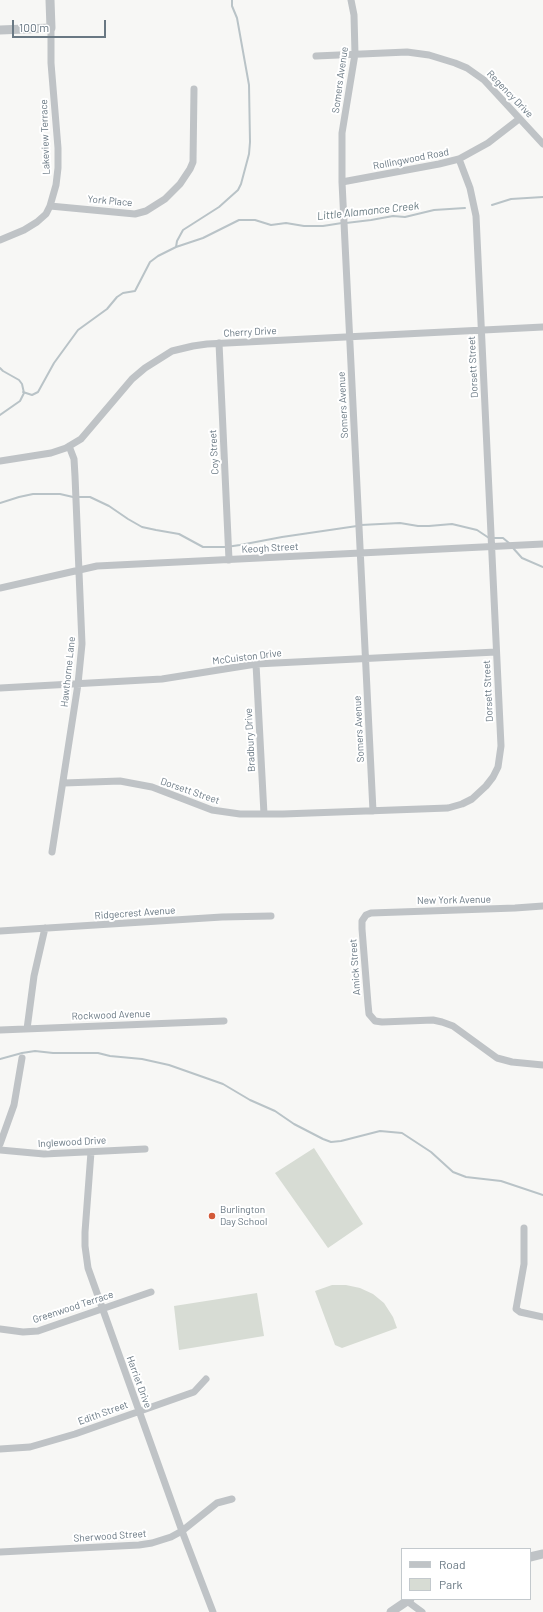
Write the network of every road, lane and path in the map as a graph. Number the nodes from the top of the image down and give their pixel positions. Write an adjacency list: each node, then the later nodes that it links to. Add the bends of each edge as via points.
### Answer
1 (50, 0): 3 (street)
2 (351, 0): 5 (street, Somers Avenue)
3 (51, 28): 4 (street); 12 (street, Lakeview Terrace, via 58,168)
4 (0, 30)
5 (355, 54): 6 (street, Regency Drive); 8 (street, Regency Drive, via 418,53 440,57 467,68 484,80); 11 (street, Somers Avenue, via 342,133)
6 (316, 56)
7 (194, 89): 12 (street, York Place, via 193,162 180,184 165,199 150,210 135,214)
8 (519, 119): 9 (street, Regency Drive); 10 (street, Rollingwood Road, via 488,144)
9 (543, 144)
10 (458, 159): 11 (street, Rollingwood Road); 15 (street, Dorsett Street, via 470,188 476,216)
11 (342, 182): 16 (street, Somers Avenue)
12 (50, 206): 13 (street, Lakeview Terrace, via 37,222)
13 (0, 240)
14 (543, 327): 15 (street, Cherry Drive)
15 (481, 330): 16 (street, Cherry Drive); 21 (street, Dorsett Street)
16 (350, 337): 17 (street, Cherry Drive); 22 (street, Somers Avenue)
17 (219, 343): 18 (street, Cherry Drive, via 172,351 146,367 127,384 81,439); 23 (street, Coy Street)
18 (69, 446): 19 (street, Cherry Drive, via 51,453); 24 (street, Hawthorne Lane, via 76,476)
19 (0, 461)
20 (543, 544): 21 (street, Keogh Street)
21 (491, 546): 22 (street, Keogh Street); 26 (street, Dorsett Street)
22 (360, 553): 23 (street, Keogh Street); 27 (street, Somers Avenue)
23 (229, 560): 24 (street, Keogh Street)
24 (79, 569): 25 (street, Keogh Street); 29 (street, Hawthorne Lane, via 82,644)
25 (0, 588)
26 (496, 652): 27 (street, McCuiston Drive); 32 (street, Dorsett Street, via 501,746 498,767 486,786 472,798 455,806)
27 (366, 659): 28 (street, McCuiston Drive); 32 (street, Somers Avenue)
28 (256, 664): 29 (street, McCuiston Drive, via 162,679); 33 (street, Bradbury Drive)
29 (78, 684): 30 (street, McCuiston Drive); 31 (street, Hawthorne Lane)
30 (0, 688)
31 (64, 783): 33 (street, Dorsett Street, via 120,781 152,787 212,810); 34 (street, Hawthorne Lane)
32 (373, 811): 33 (street, Dorsett Street)
33 (264, 814)
34 (52, 852)
35 (543, 906): 36 (street, New York Avenue, via 379,912)
36 (366, 915): 44 (street, Amick Street, via 362,921 362,929 368,1004 369,1014 375,1021 442,1022 453,1026 497,1058)
37 (270, 916): 38 (street, Ridgecrest Avenue)
38 (45, 928): 39 (street, Ridgecrest Avenue); 41 (street, via 33,981)
39 (0, 931)
40 (224, 1021): 41 (street, Rockwood Avenue)
41 (27, 1029): 42 (street, Rockwood Avenue)
42 (0, 1030)
43 (22, 1058): 45 (street, via 14,1104)
44 (543, 1066)
45 (0, 1144)
46 (145, 1149): 48 (street, Inglewood Drive)
47 (0, 1150): 48 (street, Inglewood Drive, via 28,1154)
48 (91, 1152): 51 (street, Harriet Drive, via 85,1246 88,1268)
49 (524, 1228): 52 (street, via 524,1264 516,1309)
50 (151, 1292): 51 (street, Greenwood Terrace)
51 (102, 1309): 53 (street, Greenwood Terrace, via 38,1331); 55 (street, Harriet Drive)
52 (543, 1317)
53 (0, 1329)
54 (206, 1378): 55 (street, Edith Street, via 194,1392)
55 (139, 1411): 56 (street, Edith Street, via 46,1443); 58 (street, Harriet Drive)
56 (0, 1449)
57 (232, 1499): 58 (street, Sherwood Street, via 216,1503)
58 (182, 1531): 59 (street, Sherwood Street, via 159,1541 139,1545); 63 (street, Harriet Drive)
59 (0, 1552)
60 (543, 1554): 61 (street)
61 (531, 1557)
62 (408, 1600): 64 (street); 65 (street)
63 (213, 1612)
64 (391, 1612)
65 (422, 1612)

